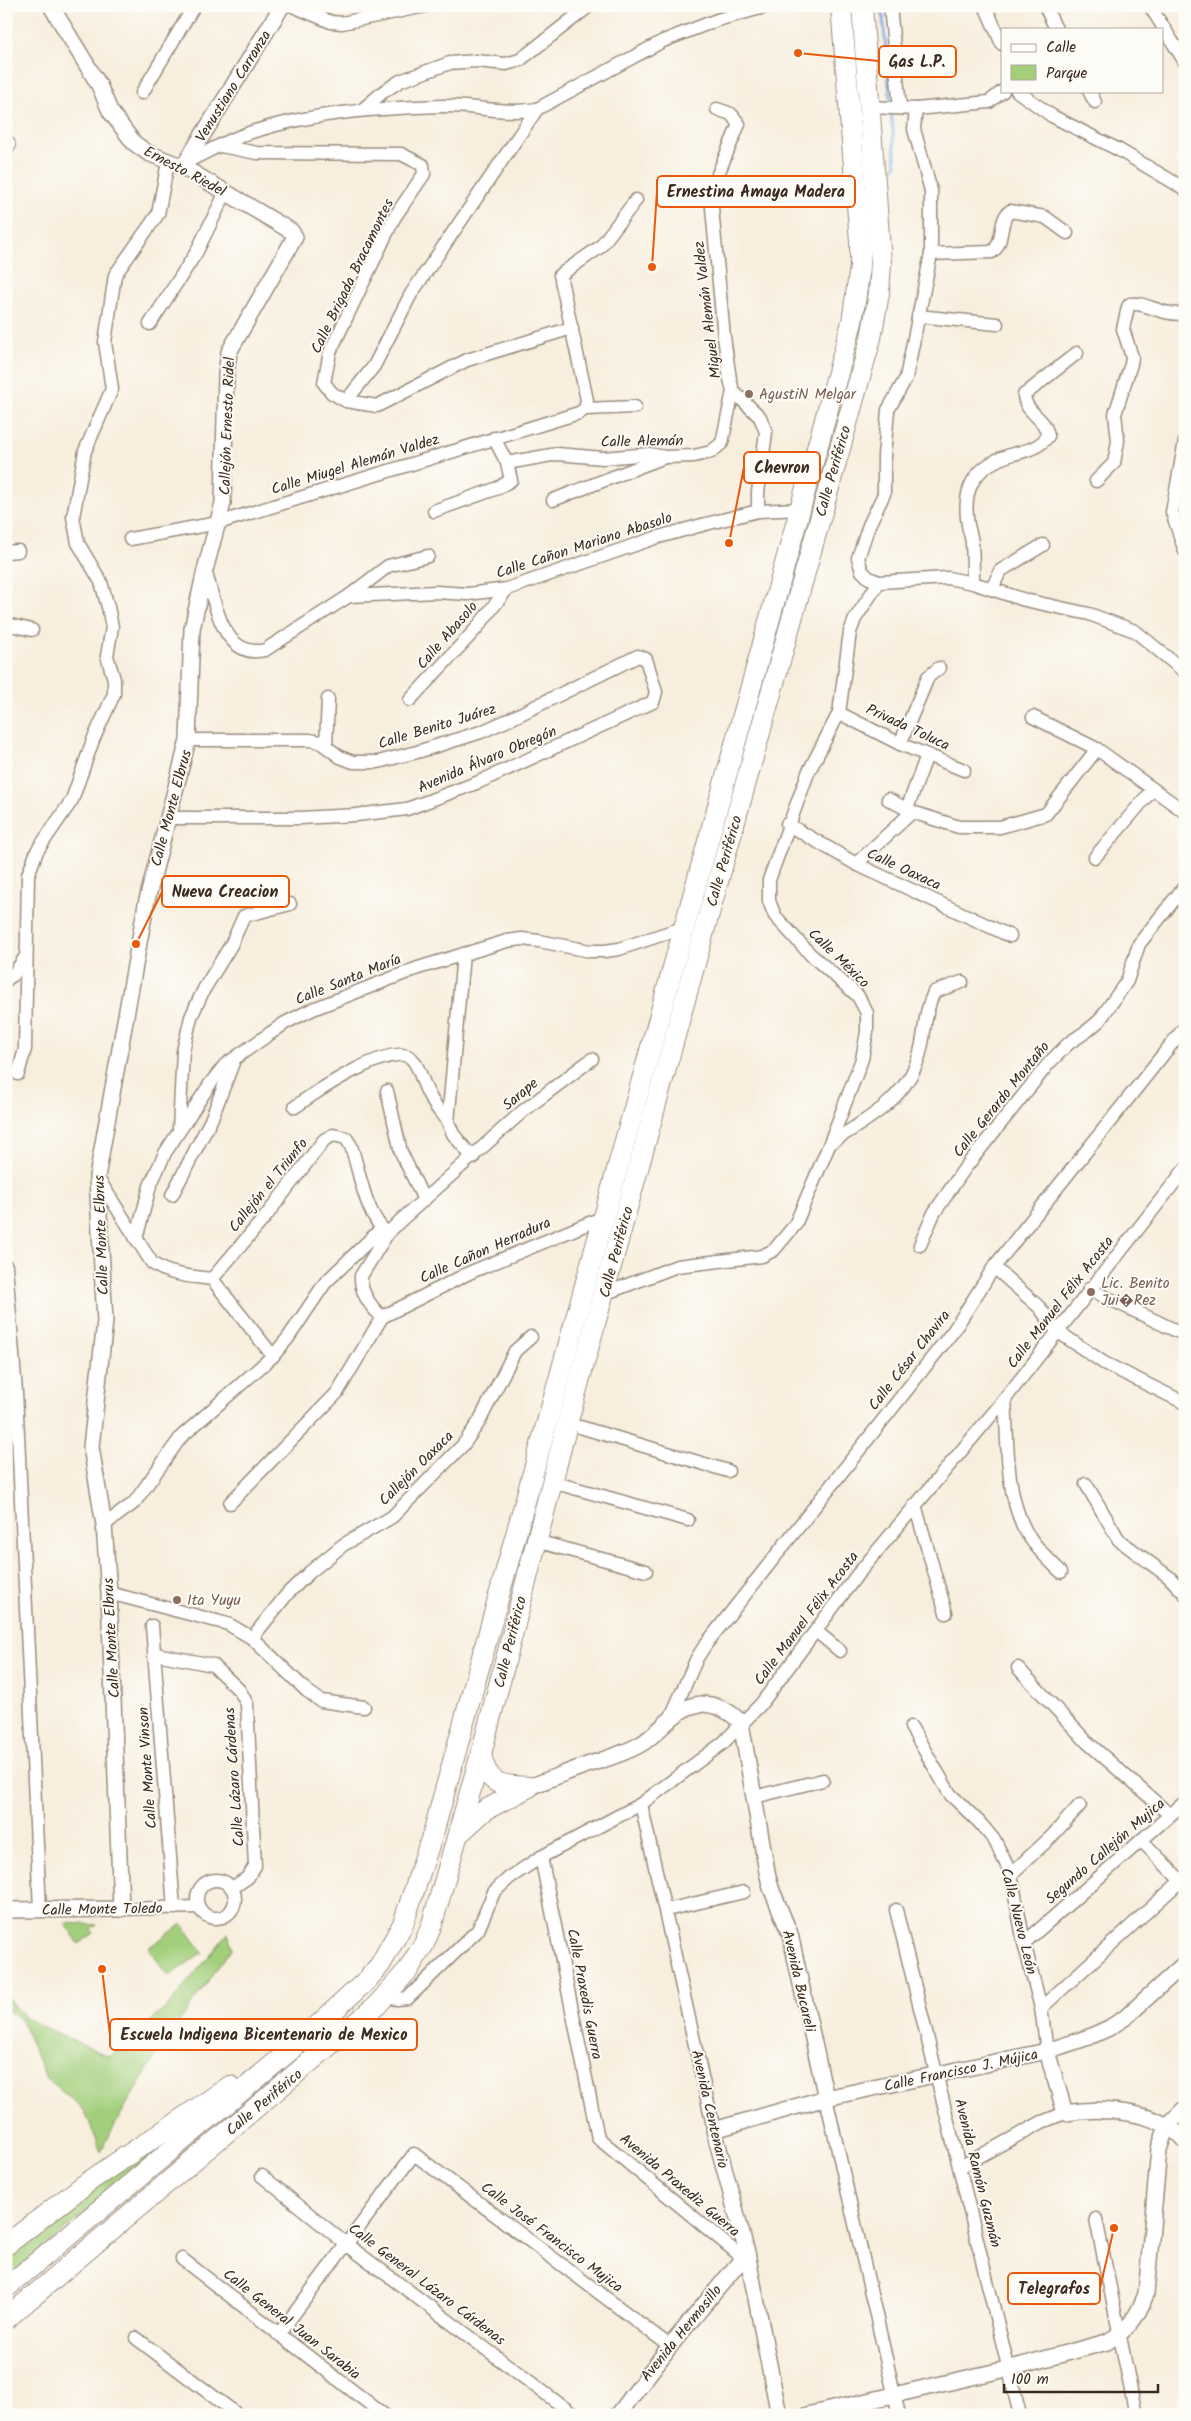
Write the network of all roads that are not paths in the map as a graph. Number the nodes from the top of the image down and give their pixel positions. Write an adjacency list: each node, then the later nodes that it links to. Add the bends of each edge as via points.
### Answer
1 (51, 6): 29 (street, Ernesto Riedel, via 99,85 120,127 134,143)
2 (194, 6): 22 (street)
3 (282, 6): 30 (street, Venustiano Carranza)
4 (293, 6): 14 (street, via 331,22 342,23)
5 (425, 6): 14 (street)
6 (589, 6): 27 (street, via 520,60 506,64 450,63 400,81)
7 (768, 6): 24 (street, via 716,20 663,41)
8 (841, 6): 53 (highway, Calle Periférico, via 860,267 852,322)
9 (862, 6): 23 (highway, Calle Periférico)
10 (890, 6): 23 (street)
11 (985, 6): 18 (street)
12 (1045, 6): 15 (street)
13 (1150, 6): 17 (street)
14 (387, 10)
15 (1056, 28)
16 (1164, 28): 19 (street)
17 (1164, 28)
18 (1001, 42)
19 (1185, 62)
20 (1003, 92): 26 (street, via 989,102)
21 (1018, 92): 31 (street, via 1052,116)
22 (142, 93)
23 (887, 107): 26 (street); 120 (highway, Calle Periférico, via 879,293 871,338)
24 (537, 109): 27 (street, via 517,111 445,106); 44 (street, via 411,294 374,366)
25 (717, 109): 43 (street, Miguel Alemán Valdez, via 731,114 738,124 718,174 712,208 724,337)
26 (916, 109): 36 (street, via 914,129 931,191)
27 (362, 110): 28 (street, via 298,120 253,132)
28 (220, 146): 30 (street); 44 (street, Calle Brigada Bracamontes, via 256,153 401,154 423,164 424,174 394,218 330,352 324,383 332,393)
29 (168, 162): 30 (street, Ernesto Riedel); 95 (street, via 158,214 115,275 105,342 112,388 85,451 73,517 78,543 101,582 108,607 112,628 107,656 114,678 114,694 93,740 72,800 37,850 30,866)
30 (184, 164): 32 (street, Ernesto Riedel)
31 (1185, 189)
32 (226, 192): 35 (street, Ernesto Riedel, via 291,231); 39 (street, via 196,253)
33 (636, 200): 41 (street, via 600,247 560,275)
34 (1067, 233): 36 (street, via 1045,217 1010,211 992,252)
35 (295, 237): 56 (street, Callejón Ernesto Ridel, via 229,352 225,481)
36 (931, 254): 38 (street)
37 (1185, 313): 51 (street, via 1168,314 1136,303 1128,307 1123,329 1132,364 1115,414 1118,441 1114,463)
38 (918, 316): 40 (street); 62 (street, via 906,378 888,410 884,494 858,558 862,571)
39 (150, 324)
40 (997, 324)
41 (572, 328): 44 (street, via 467,360 377,406); 46 (street, via 587,400)
42 (1077, 353): 63 (street, via 1024,395 1028,408 1047,428 1048,436 1044,442 989,463 969,486 966,502)
43 (734, 391): 49 (street, Calle Alemán, via 722,442 716,449 694,456); 55 (street, Miguel Alemán Valdez, via 760,417 766,432)
44 (346, 401)
45 (635, 407): 46 (street, Calle Miugel Alemán Valdez)
46 (585, 409): 47 (street, Calle Miugel Alemán Valdez)
47 (494, 438): 50 (street); 56 (street, Calle Miugel Alemán Valdez)
48 (1185, 441): 59 (street, via 1172,512)
49 (665, 457): 50 (street, Calle Alemán, via 650,454 603,458 557,454); 52 (street)
50 (507, 463): 54 (street, via 511,480 498,488)
51 (1096, 481)
52 (553, 500)
53 (800, 509): 55 (street, Calle Cañon Mariano Abasolo); 92 (highway, Calle Periférico)
54 (434, 511)
55 (758, 511): 65 (street, Calle Cañon Mariano Abasolo, via 655,538)
56 (218, 523): 57 (street, Calle Miugel Alemán Valdez); 61 (street, Callejón Ernesto Ridel)
57 (130, 539)
58 (1043, 545): 64 (street, via 1000,571)
59 (1185, 551)
60 (428, 556): 66 (street, via 388,566)
61 (205, 570): 66 (street, via 225,632 232,643 253,653 265,650); 76 (street, Calle Monte Elbrus, via 192,629)
62 (879, 582): 63 (street, via 948,578); 74 (street, Calle México, via 850,632)
63 (973, 583): 64 (street)
64 (992, 588): 70 (street, via 1025,600 1088,614 1135,631)
65 (507, 589): 66 (street, Calle Cañon Mariano Abasolo, via 468,594 436,592); 73 (street, Calle Abasolo, via 476,629)
66 (349, 596)
67 (6, 624): 68 (street)
68 (32, 630)
69 (940, 668): 77 (street, via 928,677)
70 (1185, 672)
71 (656, 697): 78 (street, Calle Benito Juárez, via 646,659 638,656 481,732 417,752 378,762 353,762); 86 (street, Avenida Álvaro Obregón, via 653,702 479,782 407,809 300,818)
72 (328, 698): 78 (street)
73 (410, 700)
74 (839, 713): 77 (street, Privada Toluca); 87 (street, Calle México, via 808,773)
75 (1034, 717): 79 (street)
76 (188, 740): 78 (street, Calle Benito Juárez, via 310,740); 86 (street, Calle Monte Elbrus)
77 (900, 744): 80 (street, Privada Toluca)
78 (326, 746)
79 (1097, 748): 82 (street); 84 (street, via 1046,814 988,828 959,827)
80 (927, 755): 81 (street, Privada Toluca); 84 (street)
81 (964, 770)
82 (1153, 789): 85 (street); 88 (street)
83 (888, 799): 84 (street)
84 (910, 811): 89 (street)
85 (1185, 812)
86 (169, 818): 109 (street, Calle Monte Elbrus, via 146,904)
87 (787, 824): 89 (street, Calle Oaxaca); 106 (street, Calle México, via 769,880 769,901 775,916 810,954 858,996 867,1013 862,1060)
88 (1095, 857)
89 (856, 864): 93 (street, Calle Oaxaca)
90 (1185, 886): 115 (street, Calle Gerardo Montaño, via 1139,944 1127,981 1099,1021 1068,1043 1049,1063 965,1168 934,1213)
91 (290, 904): 105 (street, via 244,916 197,1002 183,1051)
92 (685, 928): 94 (street, Calle Santa María, via 605,952 522,939); 112 (highway, Calle Periférico)
93 (1010, 936)
94 (464, 954): 99 (street, Calle Santa María, via 418,968 313,1009 285,1023); 104 (street)
95 (26, 956): 96 (street); 101 (street, via 25,1049)
96 (6, 980)
97 (962, 982): 106 (street, via 934,992 926,1008 919,1056 893,1101)
98 (1185, 1027): 117 (street, Calle César Chavira)
99 (235, 1057): 105 (street, Calle Santa María, via 210,1084); 110 (street, via 211,1120)
100 (592, 1059): 107 (street, Sarape, via 538,1100)
101 (18, 1074)
102 (387, 1091): 111 (street, via 400,1152)
103 (295, 1107): 104 (street, via 353,1070 391,1056 405,1055 414,1060 433,1103)
104 (448, 1122): 107 (street, via 453,1134)
105 (179, 1130): 114 (street, Calle Santa María, via 150,1186)
106 (830, 1143): 120 (street, Calle México, via 795,1225 774,1250 762,1256 677,1266)
107 (473, 1158): 111 (street, Sarape)
108 (1185, 1169): 119 (street, Calle Manuel Félix Acosta)
109 (97, 1177): 114 (street); 138 (street, Calle Monte Elbrus, via 105,1321 90,1447)
110 (172, 1195)
111 (424, 1200): 113 (street, Sarape)
112 (604, 1217): 121 (street, Calle Cañon Herradura, via 471,1272); 183 (highway, Calle Periférico, via 434,1830 403,1924 380,1965 367,1980)
113 (384, 1231): 118 (street, Callejón el Triunfo, via 367,1201 351,1146 346,1138 333,1135 324,1140 266,1216); 121 (street, via 361,1276 361,1284 372,1307); 125 (street, via 325,1283)
114 (136, 1239): 118 (street, via 145,1254 163,1271)
115 (920, 1245)
116 (6, 1266): 127 (street)
117 (994, 1267): 122 (street, via 1039,1307); 153 (street, Calle César Chavira, via 954,1330 706,1644)
118 (212, 1279): 125 (street)
119 (1089, 1289): 122 (street, Calle Manuel Félix Acosta); 123 (street)
120 (604, 1294): 126 (highway, Calle Periférico)
121 (382, 1317): 135 (street, via 337,1393)
122 (1057, 1331): 128 (street, Calle Manuel Félix Acosta); 129 (street, via 1104,1363)
123 (1185, 1336)
124 (531, 1337): 148 (street, Callejón Oaxaca, via 515,1351 479,1422 463,1445 392,1517 343,1545 310,1572 288,1593)
125 (273, 1356): 138 (street, via 181,1437 134,1502)
126 (578, 1384): 131 (highway, via 583,1393); 144 (highway, Calle Periférico)
127 (11, 1393): 130 (street)
128 (1005, 1399): 136 (street, Calle Manuel Félix Acosta); 141 (street, via 1011,1487 1024,1527 1039,1550)
129 (1185, 1403)
130 (12, 1407): 175 (street)
131 (580, 1427): 132 (street); 134 (highway)
132 (728, 1471)
133 (1086, 1484): 143 (street, via 1119,1540 1169,1577)
134 (562, 1485): 137 (street); 139 (highway)
135 (230, 1503)
136 (916, 1506): 145 (street); 147 (street, Calle Manuel Félix Acosta)
137 (688, 1520)
138 (104, 1524): 142 (street, Calle Monte Elbrus)
139 (547, 1544): 140 (street); 144 (highway, via 532,1598)
140 (646, 1571)
141 (1061, 1572)
142 (109, 1593): 148 (street, via 228,1624); 173 (street, Calle Monte Elbrus)
143 (1185, 1594)
144 (517, 1613): 156 (highway, Calle Periférico)
145 (946, 1613)
146 (152, 1626): 150 (street, Calle Monte Vinson)
147 (816, 1631): 149 (street); 154 (street, Calle Manuel Félix Acosta, via 779,1682)
148 (252, 1638): 152 (street, via 321,1701)
149 (840, 1651)
150 (156, 1654): 169 (street, Calle Lázaro Cárdenas, via 213,1665 240,1691 247,1704 255,1866 247,1878); 172 (street, Calle Monte Vinson)
151 (1018, 1668): 163 (street, via 1087,1742)
152 (364, 1707)
153 (670, 1719): 154 (street, via 691,1706 702,1704 735,1715); 158 (street, via 659,1731 624,1753)
154 (741, 1723): 159 (street, Avenida Bucareli); 161 (street, Calle Manuel Félix Acosta, via 723,1742)
155 (911, 1727): 167 (street, Calle Nuevo León, via 946,1788 995,1841)
156 (481, 1754): 158 (highway, via 485,1771 495,1782); 164 (highway, Calle Periférico)
157 (823, 1780): 159 (street)
158 (529, 1787): 164 (highway, via 476,1816)
159 (754, 1797): 185 (street, Avenida Bucareli, via 766,1872 790,1934)
160 (1185, 1802): 163 (street, Segundo Callejón Mujica)
161 (641, 1804): 166 (street, Calle Manuel Félix Acosta); 176 (street, Avenida Centenario)
162 (1080, 1805): 167 (street)
163 (1170, 1815): 165 (street, Segundo Callejón Mujica)
164 (457, 1837): 180 (highway, Calle Periférico, via 428,1935 408,1970)
165 (1142, 1840): 168 (street); 178 (street, Segundo Callejón Mujica)
166 (541, 1858): 180 (street, Calle Manuel Félix Acosta, via 494,1892 478,1930 408,1998); 190 (street, Calle Praxedis Guerra)
167 (1011, 1874): 178 (street, Calle Nuevo León)
168 (1183, 1881): 181 (street)
169 (232, 1888): 171 (street, via 222,1881 209,1881 197,1895); 171 (street, via 234,1907 225,1916 207,1916)
170 (744, 1892): 176 (street)
171 (198, 1907): 172 (street, Calle Monte Toledo)
172 (174, 1908): 173 (street, Calle Monte Toledo)
173 (122, 1909): 175 (street, Calle Monte Toledo)
174 (6, 1910): 175 (street, Calle Monte Toledo)
175 (40, 1910)
176 (666, 1910): 189 (street, Avenida Centenario)
177 (896, 1910): 184 (street, Avenida Ramón Guzmán)
178 (1024, 1943): 181 (street, Calle Nuevo León)
179 (1183, 1968): 182 (street, Calle Francisco J. Mújica, via 1109,2028)
180 (386, 1997): 200 (highway, Calle Periférico)
181 (1041, 2008): 182 (street, Calle Nuevo León)
182 (1047, 2051): 184 (street, Calle Francisco J. Mújica); 187 (street, Calle Nuevo León)
183 (278, 2060): 196 (highway, via 227,2088 88,2182); 199 (highway, Calle Periférico)
184 (937, 2076): 185 (street, Calle Francisco J. Mújica); 192 (street, Avenida Ramón Guzmán)
185 (826, 2098): 189 (street, Calle Francisco J. Mújica); 206 (street, Avenida Bucareli)
186 (1185, 2108): 188 (street)
187 (1065, 2113): 188 (street, via 1106,2109); 192 (street, via 1042,2122)
188 (1167, 2126): 191 (street); 202 (street, via 1159,2150 1146,2294 1138,2317)
189 (714, 2130): 197 (street, Avenida Centenario)
190 (598, 2138): 197 (street, Avenida Praxediz Guerra)
191 (1185, 2141)
192 (960, 2167): 205 (street, Avenida Ramón Guzmán)
193 (262, 2176): 195 (street, Calle General Lázaro Cárdenas)
194 (1096, 2219): 202 (street)
195 (346, 2244): 201 (street); 204 (street, Calle José Francisco Mujica, via 414,2154); 209 (street, Calle General Lázaro Cárdenas)
196 (6, 2246)
197 (745, 2256): 204 (street, Avenida Hermosillo); 211 (street, Avenida Centenario)
198 (182, 2259): 201 (street, Calle General Juan Sarabia)
199 (6, 2288)
200 (6, 2319)
201 (278, 2335): 208 (street, Calle General Juan Sarabia)
202 (1118, 2336): 205 (street, via 1107,2342); 215 (street)
203 (136, 2338): 207 (street)
204 (670, 2346): 210 (street, Avenida Hermosillo)
205 (1010, 2368): 206 (street); 214 (street, Avenida Ramón Guzmán)
206 (894, 2394): 212 (street); 213 (street, Avenida Bucareli)
207 (238, 2415)
208 (384, 2415)
209 (574, 2415)
210 (618, 2415)
211 (779, 2415)
212 (808, 2415)
213 (899, 2415)
214 (1020, 2415)
215 (1136, 2415)

